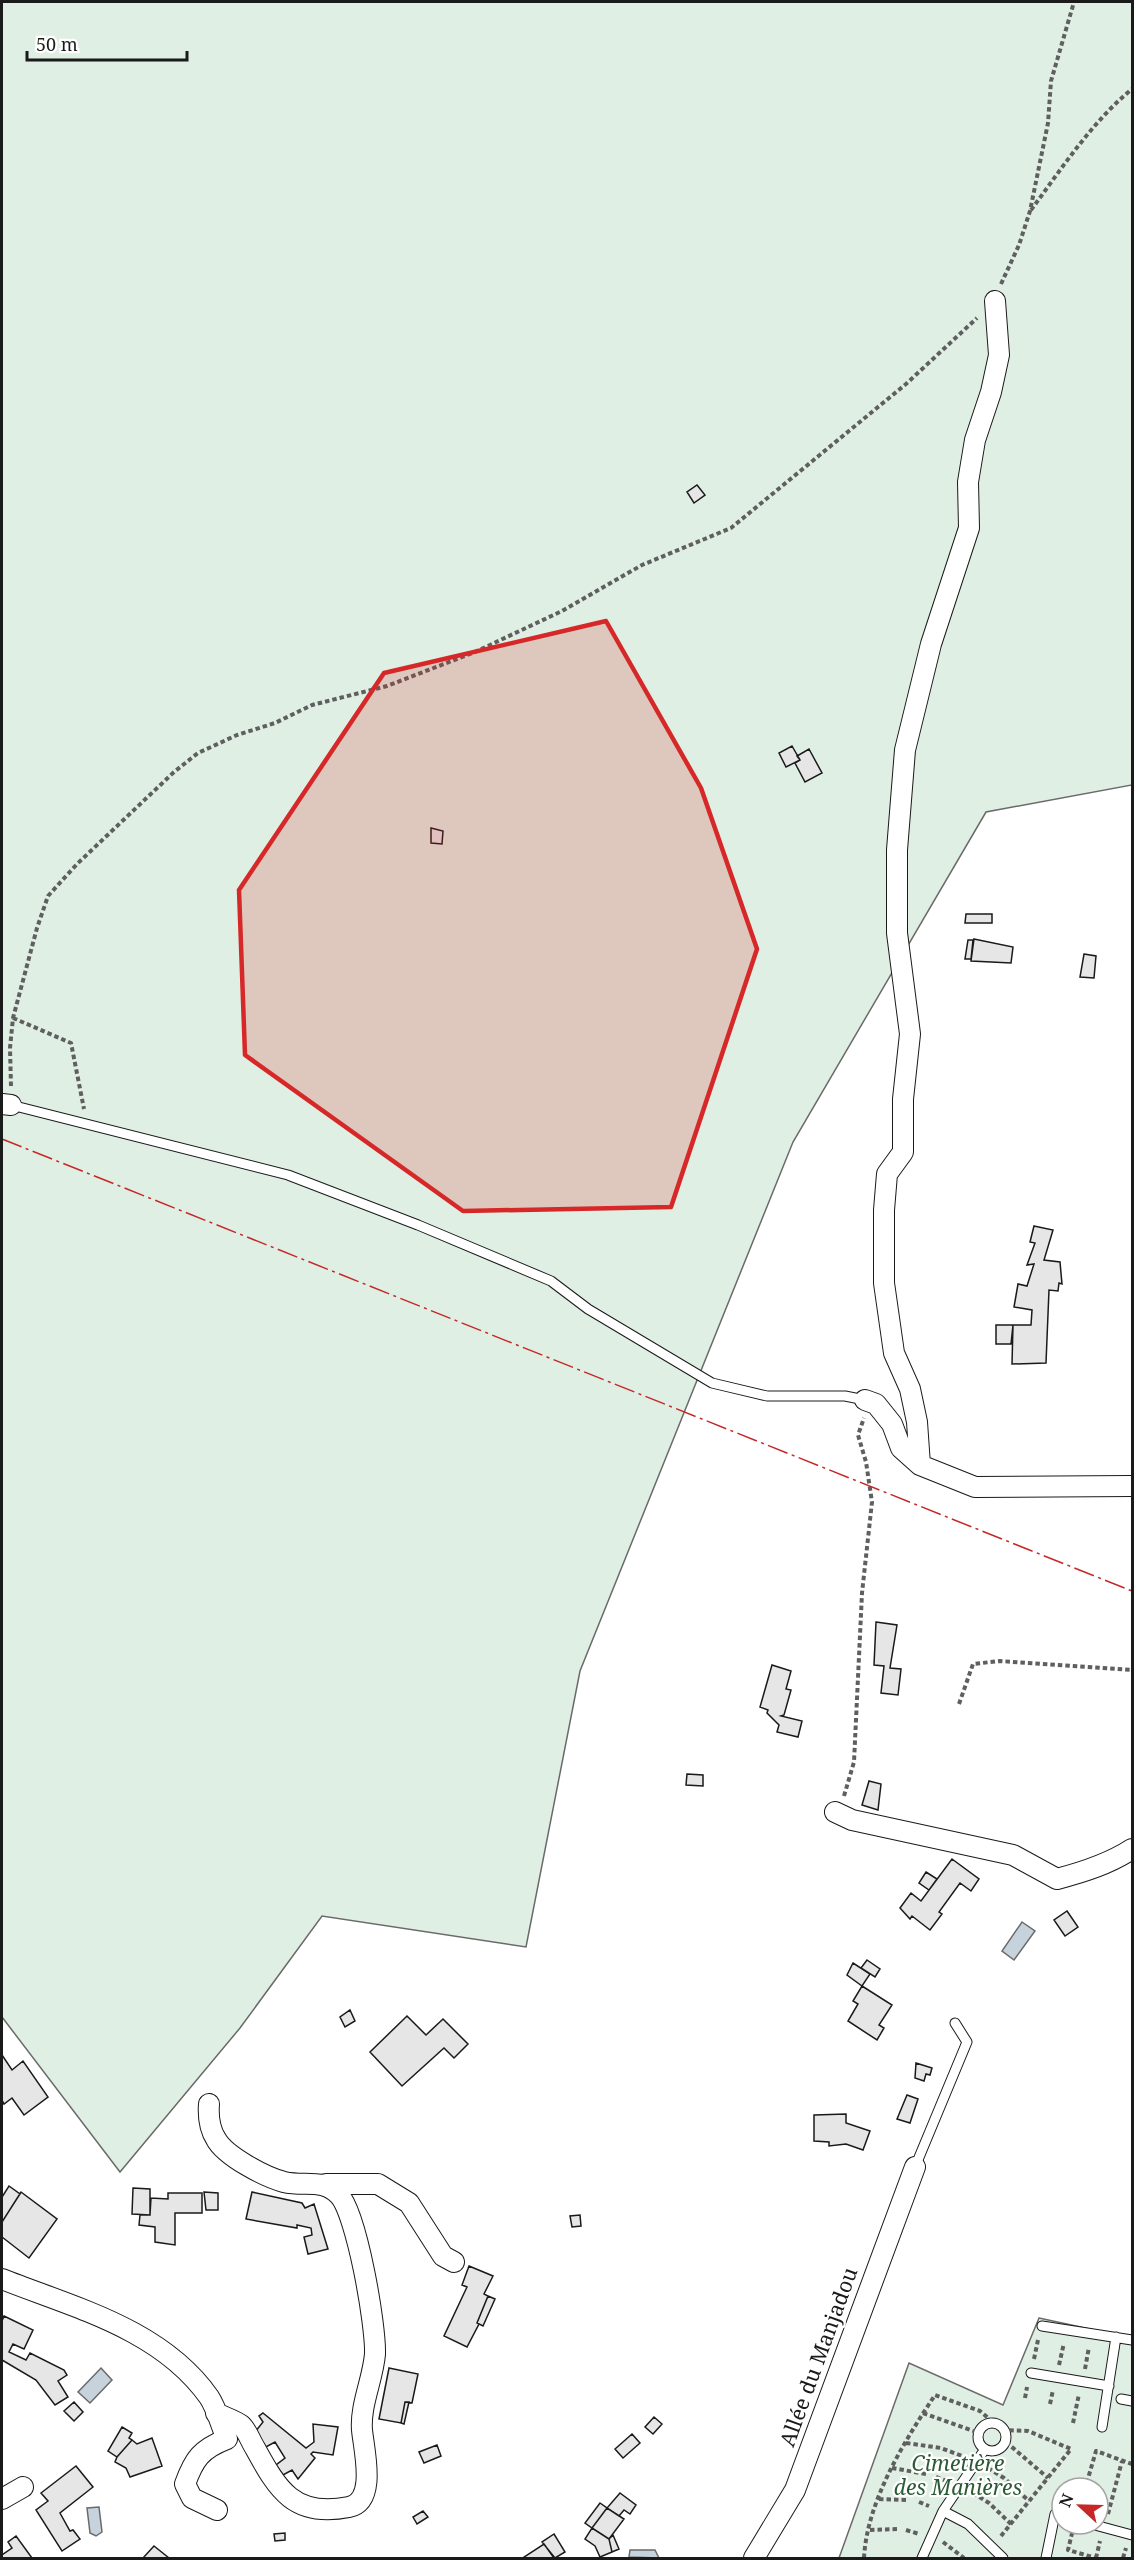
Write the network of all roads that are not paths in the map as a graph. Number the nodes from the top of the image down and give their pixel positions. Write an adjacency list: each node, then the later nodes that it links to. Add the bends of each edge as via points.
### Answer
1 (996, 301): 4 (street, via 999,355 975,440 968,482 969,528 931,644 904,750 897,850 897,933 910,1034 903,1098 903,1152 888,1174 886,1186 884,1283 894,1353 917,1422)
2 (6, 1104): 3 (lane, via 288,1175 456,1241 551,1281 588,1309 712,1383 767,1396 845,1396)
3 (868, 1401): 4 (street, via 876,1404 892,1424 901,1448)
4 (920, 1465): 5 (street, via 975,1487)
5 (1132, 1486)
6 (837, 1813): 7 (street, via 852,1820 1013,1856 1057,1879 1115,1860)
7 (1132, 1849)
8 (955, 2023): 10 (lane, via 967,2042)
9 (209, 2104): 11 (street, via 208,2120 216,2141 244,2164 284,2182)
10 (915, 2167): 31 (street, Allée du Manjadou, via 795,2490)
11 (326, 2184): 12 (street, via 378,2184 408,2203 444,2256); 21 (street, via 341,2197 351,2220 368,2290 375,2353 362,2425 366,2493 361,2502 320,2510 287,2498 242,2426)
12 (454, 2262)
13 (2, 2279): 21 (street, via 140,2334 186,2368 211,2399)
14 (1042, 2326): 15 (lane)
15 (1116, 2337): 16 (lane); 18 (lane)
16 (1132, 2340)
17 (1030, 2373): 18 (lane)
18 (1108, 2386): 22 (lane)
19 (1120, 2399): 20 (lane)
20 (1132, 2401)
21 (216, 2413): 26 (street, via 227,2439 212,2445 193,2461 185,2484 192,2498)
22 (1102, 2427)
23 (985, 2449): 23 (lane, via 978,2439 979,2433 987,2424 994,2423 1004,2430 1006,2442 997,2451); 27 (lane)
24 (23, 2487): 25 (street)
25 (2, 2499)
26 (217, 2510)
27 (943, 2511): 32 (lane); 33 (lane, via 968,2524)
28 (1110, 2530): 29 (lane)
29 (1132, 2535)
30 (1051, 2536): 34 (lane)
31 (754, 2559)
32 (922, 2559)
33 (1003, 2559)
34 (1046, 2559)

